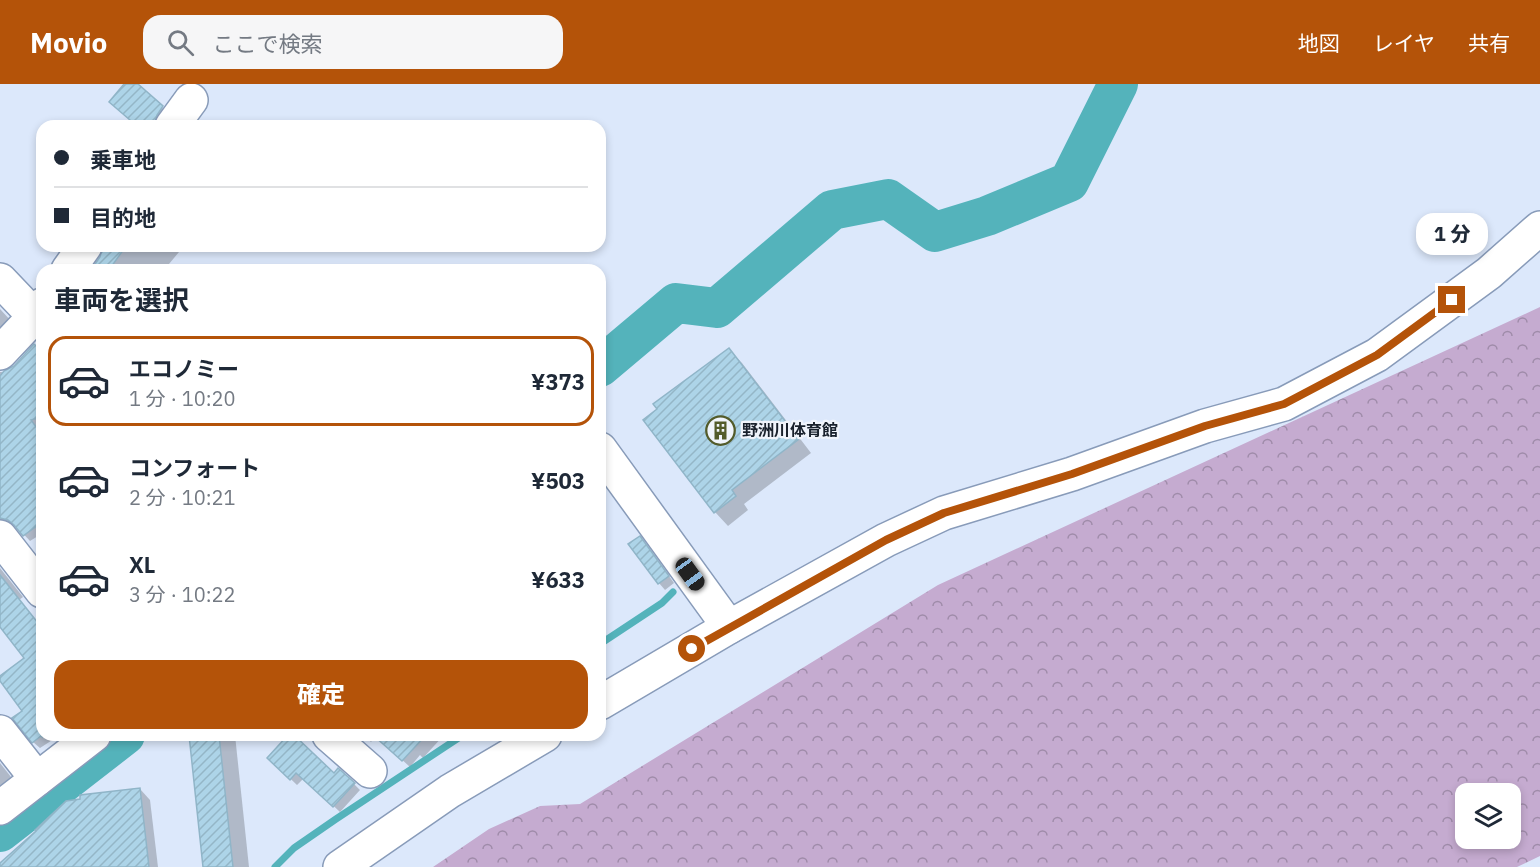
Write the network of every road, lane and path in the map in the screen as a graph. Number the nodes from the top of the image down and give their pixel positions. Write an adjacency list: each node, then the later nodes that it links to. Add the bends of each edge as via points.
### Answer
1 (191, 100): 2 (street)
2 (176, 120)
3 (1540, 228): 11 (street, via 1489,273 1377,355 1284,404 1205,426 1072,474 944,513 886,540)
4 (0, 280): 5 (street)
5 (36, 312)
6 (36, 318): 7 (street)
7 (0, 353)
8 (606, 457): 11 (street)
9 (0, 537): 10 (street)
10 (36, 583)
11 (729, 627): 12 (street)
12 (606, 699)
13 (0, 732): 18 (street)
14 (86, 741): 18 (street)
15 (337, 741): 17 (street)
16 (535, 741): 20 (street, via 450,791)
17 (370, 771)
18 (37, 779): 19 (street)
19 (0, 808)
20 (340, 867)

